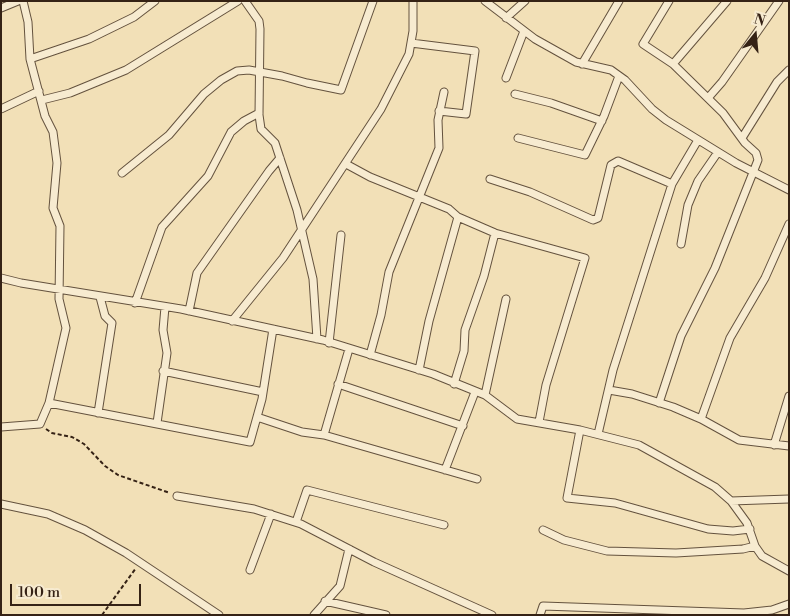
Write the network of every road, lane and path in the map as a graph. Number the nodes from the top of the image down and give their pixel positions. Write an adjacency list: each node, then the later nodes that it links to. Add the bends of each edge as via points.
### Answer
1 (18, 1): 14 (street)
2 (23, 1): 18 (street)
3 (155, 1): 18 (street, via 134,17 89,39)
4 (238, 1): 29 (street, via 126,70 70,93)
5 (245, 1): 22 (street, via 259,21)
6 (373, 1): 22 (street, via 341,90)
7 (413, 1): 17 (street)
8 (485, 1): 15 (street)
9 (525, 1): 15 (street)
10 (619, 1): 19 (street)
11 (669, 1): 20 (street, via 642,44)
12 (728, 1): 20 (street)
13 (779, 1): 28 (street)
14 (1, 8)
15 (506, 18): 16 (street)
16 (524, 31): 19 (street); 24 (street)
17 (411, 43): 31 (street, via 475,51 466,114); 39 (street, via 409,54 381,109)
18 (30, 60): 25 (street)
19 (582, 64): 23 (street, via 611,70)
20 (673, 64): 28 (street)
21 (789, 70): 35 (street, via 777,82)
22 (260, 72): 32 (street); 41 (street, via 237,71 221,80 184,115 169,136)
23 (619, 76): 33 (street); 36 (street, via 652,109)
24 (506, 78)
25 (39, 91): 29 (street); 30 (street)
26 (444, 92): 31 (street)
27 (515, 94): 33 (street)
28 (708, 98): 35 (street)
29 (42, 100): 53 (street, via 53,132 57,163 53,208 60,226)
30 (1, 108)
31 (439, 111): 45 (street, via 439,148)
32 (259, 113): 38 (street, via 261,129 275,144); 56 (street, via 231,132 208,176 162,227)
33 (602, 122): 34 (street, via 585,155)
34 (518, 138)
35 (742, 138): 40 (street, via 756,153)
36 (698, 140): 37 (street); 43 (street)
37 (718, 152): 40 (street); 51 (street, via 698,181 688,205)
38 (280, 158): 48 (street); 58 (street, via 197,273)
39 (346, 164): 45 (street); 48 (street)
40 (755, 171): 44 (street); 75 (street, via 715,268 681,336)
41 (122, 173)
42 (490, 179): 43 (street, via 530,192 593,220 598,218 611,165 618,161)
43 (672, 184): 69 (street, via 624,332)
44 (789, 190)
45 (418, 196): 46 (street, via 450,209); 64 (street, via 389,272)
46 (458, 218): 49 (street); 65 (street)
47 (789, 224): 78 (street, via 765,278 730,338)
48 (302, 228): 59 (street, via 256,294); 61 (street, via 313,279)
49 (496, 233): 68 (street, via 465,330 464,351); 79 (street, via 585,258 546,385)
50 (342, 235): 62 (street)
51 (681, 244)
52 (1, 278): 53 (street)
53 (59, 290): 54 (street); 74 (street, via 66,328)
54 (100, 297): 56 (street); 76 (street, via 105,316 112,323)
55 (506, 299): 72 (street)
56 (135, 303): 57 (street)
57 (165, 307): 58 (street); 66 (street, via 163,330 167,354)
58 (189, 311): 59 (street)
59 (232, 321): 60 (street)
60 (273, 329): 61 (street); 70 (street)
61 (317, 339): 62 (street)
62 (329, 342): 63 (street)
63 (349, 350): 64 (street); 67 (street)
64 (370, 355): 65 (street)
65 (419, 370): 68 (street)
66 (163, 371): 70 (street); 80 (street)
67 (338, 384): 81 (street); 86 (street)
68 (454, 384): 71 (street)
69 (609, 390): 75 (street); 85 (street)
70 (263, 392): 77 (street)
71 (475, 392): 72 (street); 81 (street)
72 (484, 395): 79 (street, via 517,419)
73 (789, 396): 87 (street)
74 (49, 403): 76 (street); 82 (street, via 40,424)
75 (659, 403): 78 (street)
76 (98, 414): 80 (street)
77 (257, 417): 80 (street, via 250,442); 86 (street, via 302,432)
78 (701, 419): 87 (street, via 739,440)
79 (539, 422): 83 (street)
80 (157, 423)
81 (463, 426): 89 (street)
82 (1, 427)
83 (580, 430): 85 (street); 98 (street, via 567,498 615,503 708,528)
84 (52, 433): 91 (path, via 72,437 84,444 118,476)
85 (598, 434): 93 (street, via 640,445 701,478)
86 (324, 435): 89 (street)
87 (774, 444): 88 (street)
88 (789, 446)
89 (445, 470): 90 (street)
90 (478, 479)
91 (177, 496): 95 (street)
92 (789, 499): 93 (street)
93 (731, 501): 98 (street)
94 (1, 504): 102 (street, via 48,514 85,530)
95 (271, 514): 96 (street); 103 (street)
96 (296, 522): 97 (street, via 307,490); 101 (street)
97 (444, 525)
98 (750, 529): 100 (street)
99 (543, 530): 100 (street, via 564,540 607,551 676,553)
100 (755, 546): 104 (street, via 762,556)
101 (349, 549): 105 (street, via 340,586); 111 (street)
102 (140, 563): 107 (path); 108 (street)
103 (250, 570)
104 (789, 571)
105 (326, 601): 109 (street); 110 (street)
106 (789, 604): 112 (street, via 772,610 744,613 543,606)
107 (102, 615)
108 (218, 615)
109 (314, 615)
110 (386, 615)
111 (492, 615)
112 (540, 615)

